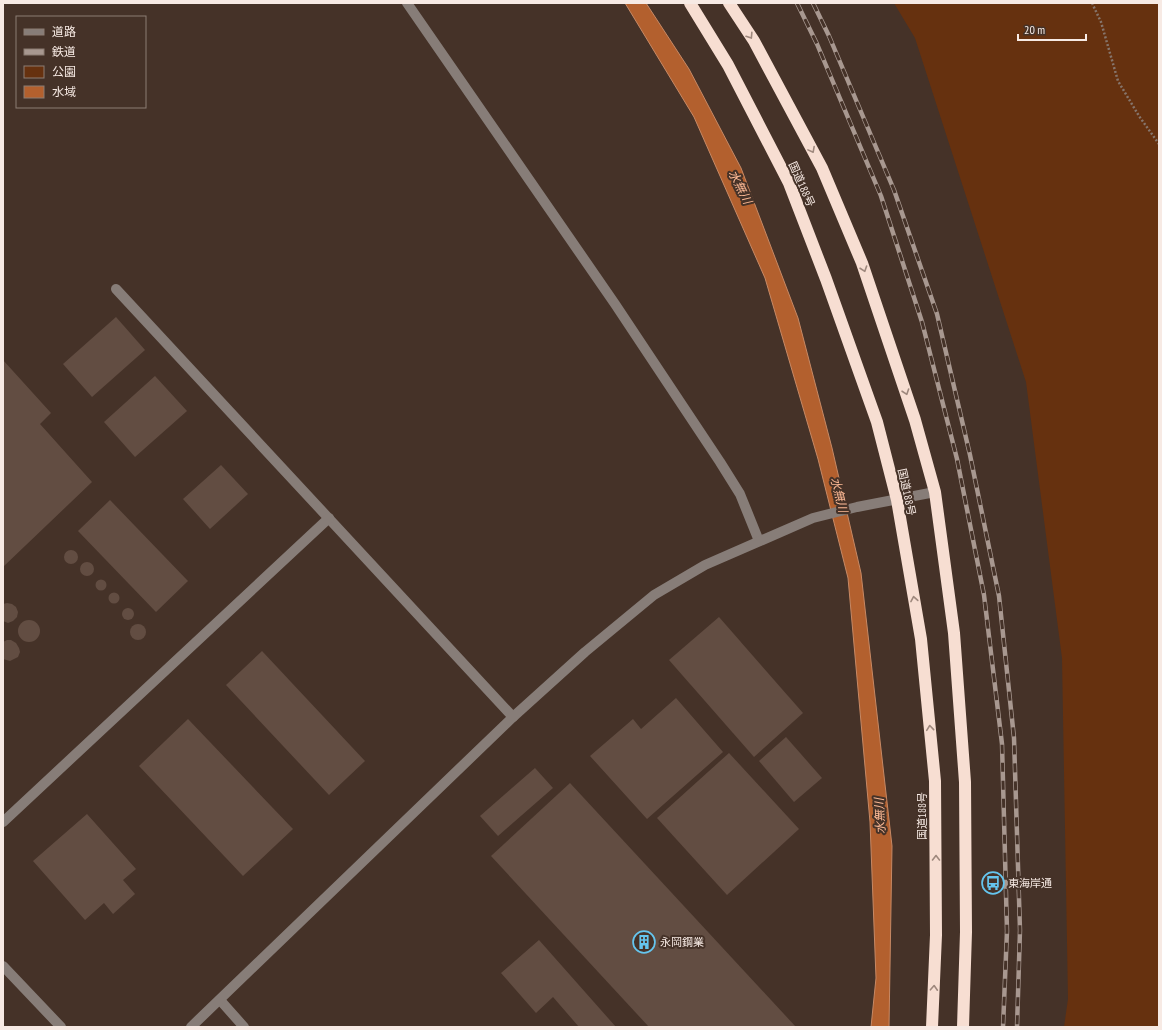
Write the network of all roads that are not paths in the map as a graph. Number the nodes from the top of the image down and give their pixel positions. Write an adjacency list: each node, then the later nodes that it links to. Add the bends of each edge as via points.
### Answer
1 (407, 3): 8 (street, via 615,304 720,462 740,494)
2 (690, 3): 6 (highway, 国道188号, via 728,65 789,183 877,422)
3 (728, 3): 5 (highway, 国道188号, one-way to 5, via 754,42 822,168 862,263 915,420)
4 (116, 289): 7 (street)
5 (935, 492): 6 (street); 17 (highway, 国道188号, via 954,633 965,782 966,932)
6 (897, 500): 8 (street, via 813,518); 16 (highway, 国道188号, one-way to 6, via 936,935 935,781 920,639)
7 (329, 518): 9 (street); 10 (street)
8 (759, 541): 9 (street, via 705,566 654,595 585,652)
9 (513, 717): 12 (street)
10 (3, 822)
11 (3, 966): 13 (street)
12 (220, 1000): 14 (street); 15 (street)
13 (61, 1027)
14 (191, 1027)
15 (244, 1027)
16 (932, 1027)
17 (963, 1027)

